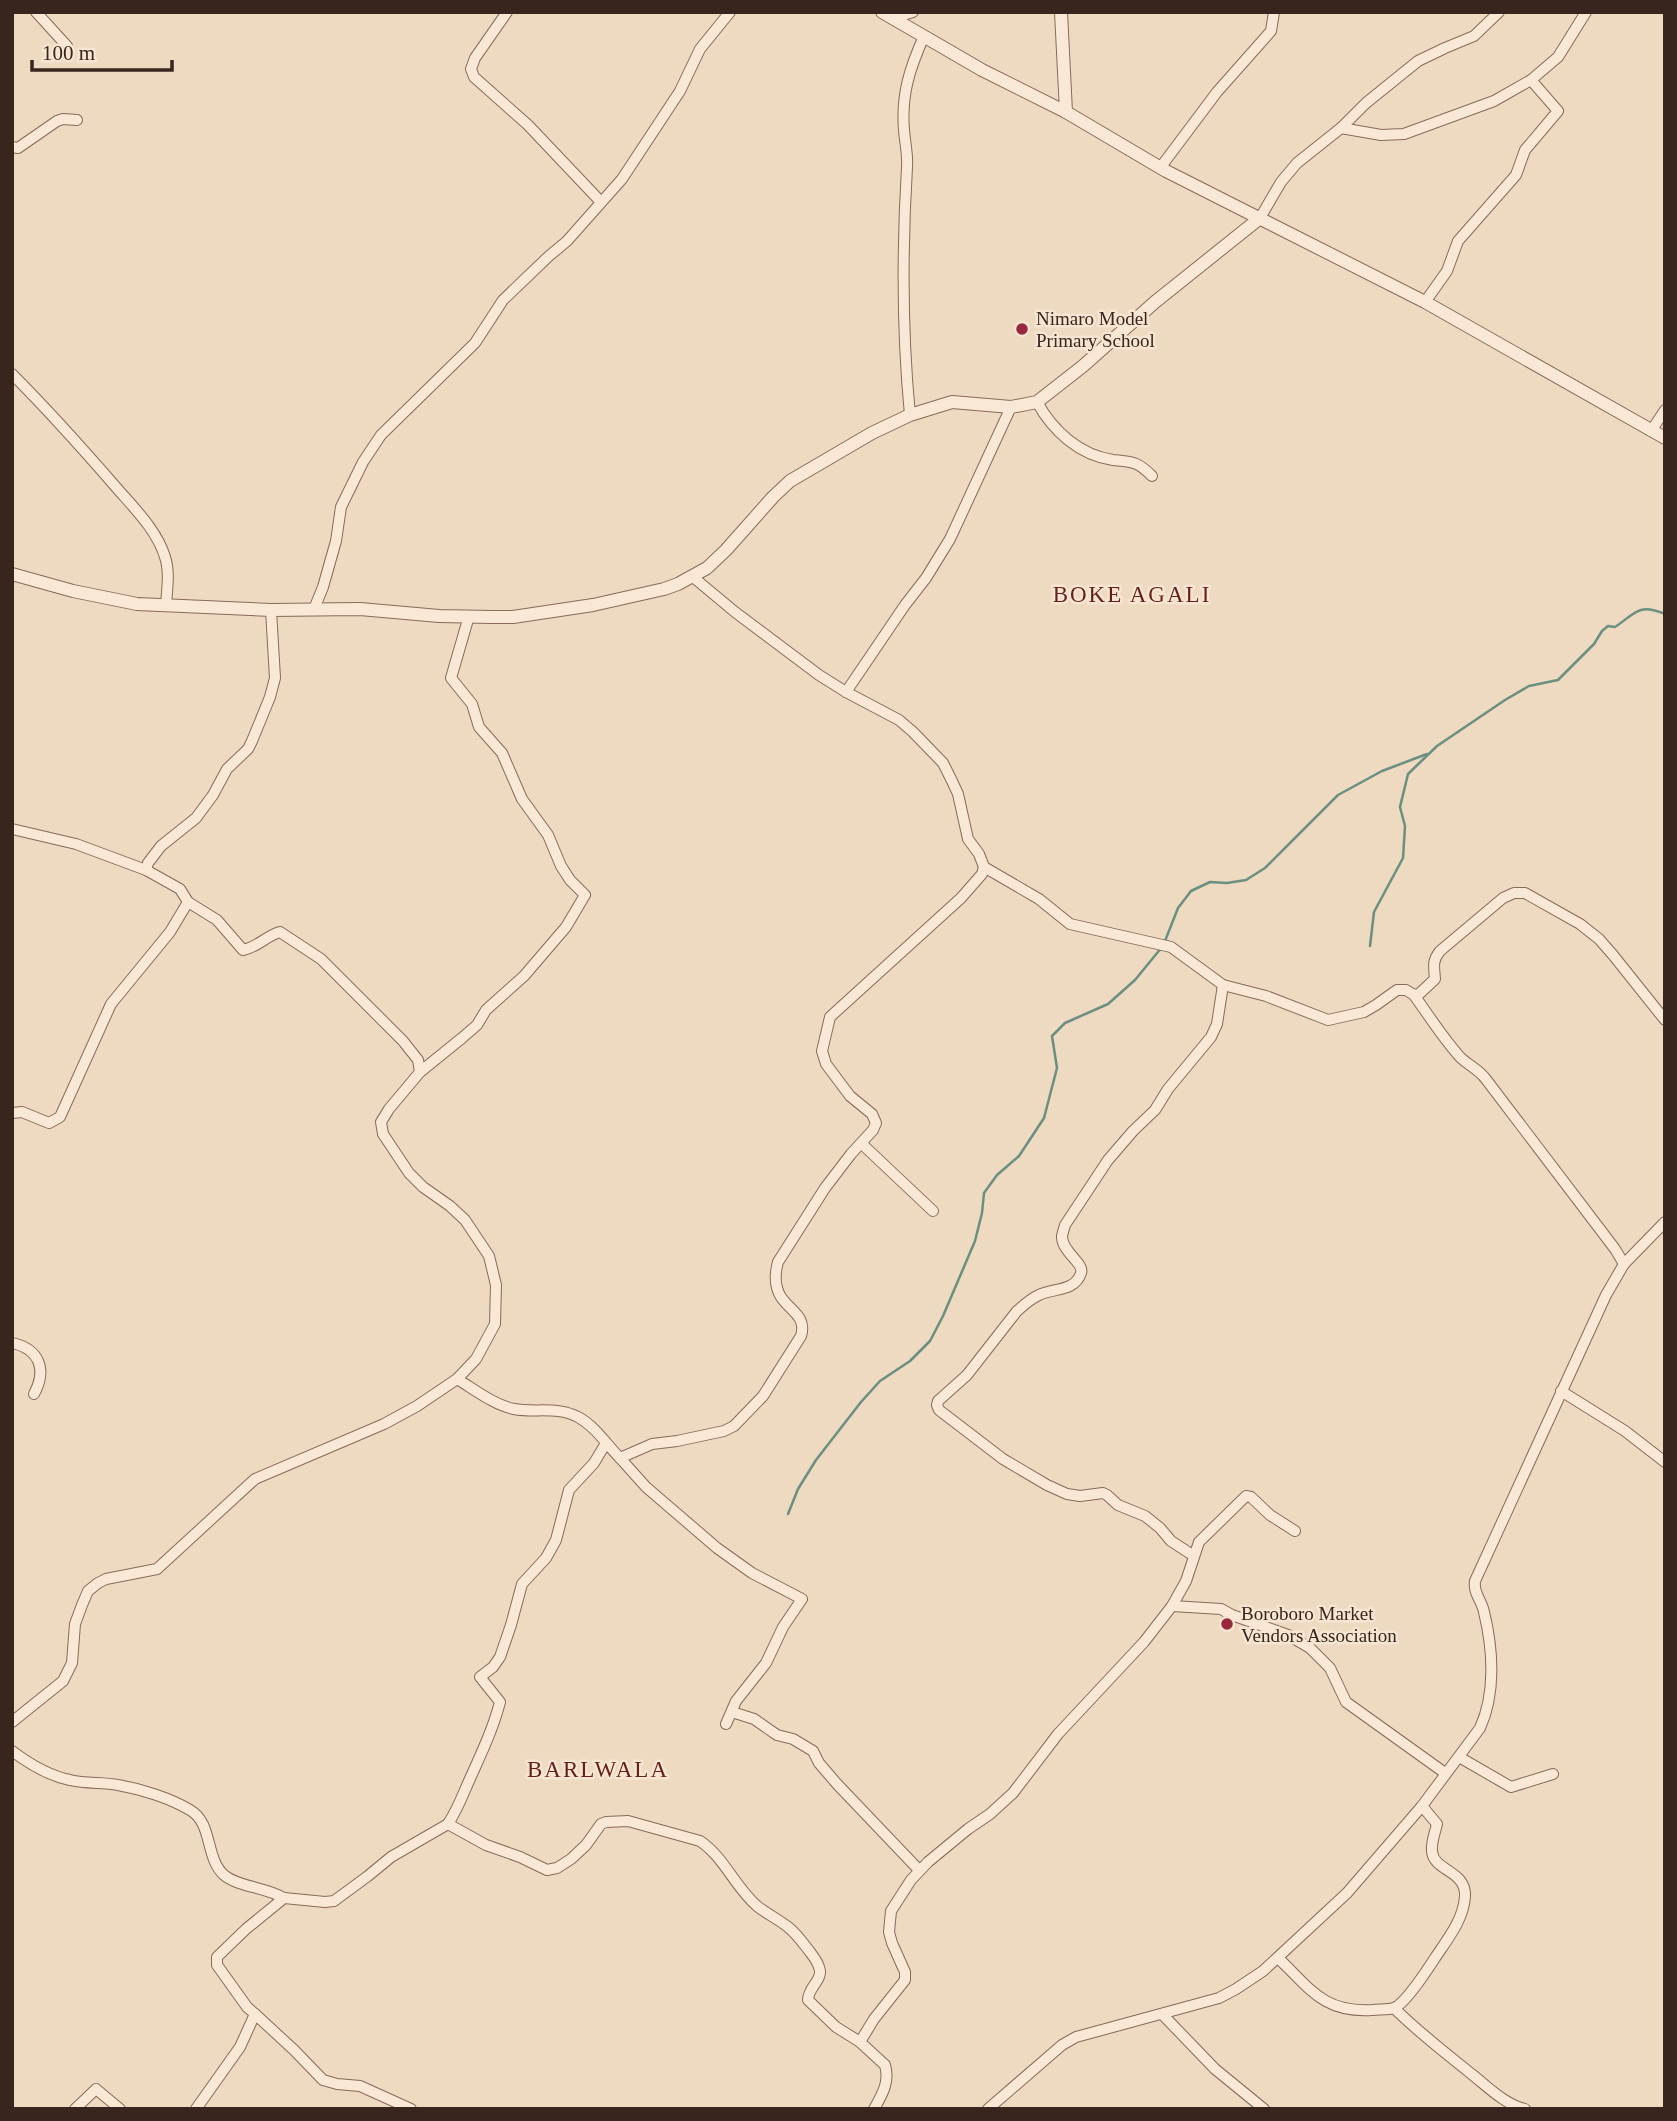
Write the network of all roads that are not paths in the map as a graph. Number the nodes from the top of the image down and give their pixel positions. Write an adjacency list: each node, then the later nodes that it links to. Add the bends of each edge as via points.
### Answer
1 (36, 12): 11 (street)
2 (507, 12): 18 (street, via 475,58 474,77 528,125)
3 (730, 12): 18 (street, via 700,48 680,91 622,179)
4 (912, 12): 9 (street)
5 (1061, 12): 13 (street)
6 (1274, 12): 17 (street, via 1271,31 1217,92)
7 (1499, 12): 15 (street, via 1474,36 1418,61)
8 (1586, 12): 12 (street, via 1558,57)
9 (887, 15): 10 (street)
10 (924, 36): 13 (street); 25 (street, via 911,65 904,108 903,319)
11 (67, 46)
12 (1531, 80): 15 (street, via 1494,101 1404,134); 20 (street, via 1558,111 1525,149 1516,175 1458,241 1447,271)
13 (1066, 113): 17 (street)
14 (78, 120): 16 (street, via 57,121 18,148)
15 (1341, 128): 19 (street, via 1297,163)
16 (12, 147)
17 (1160, 168): 19 (street)
18 (601, 202): 32 (street, via 567,241 503,300 475,343 381,435 341,507 337,541)
19 (1260, 218): 20 (street); 22 (street)
20 (1425, 302): 26 (street)
21 (12, 374): 31 (street, via 157,539 167,562)
22 (1037, 402): 23 (street); 28 (street, via 1045,417 1079,449 1141,464)
23 (1011, 407): 25 (street, via 953,402); 35 (street, via 950,538)
24 (1665, 410): 26 (street)
25 (910, 415): 30 (street, via 790,481 726,550)
26 (1651, 431): 27 (street)
27 (1665, 438)
28 (1152, 476)
29 (12, 574): 31 (street, via 126,602)
30 (693, 576): 34 (street, via 664,589 593,606 513,617); 35 (street)
31 (166, 605): 33 (street)
32 (314, 609): 33 (street); 34 (street)
33 (271, 610): 38 (street, via 275,678 252,741 195,818 161,846)
34 (469, 616): 43 (street, via 451,678 472,704 479,727 502,753 522,799 548,835 561,866 585,895 566,928 524,976 486,1010 477,1025)
35 (846, 692): 37 (street, via 899,720 943,763 958,794 968,838)
36 (12, 829): 38 (street, via 76,844)
37 (984, 867): 40 (street, via 1070,924 1171,947); 45 (street, via 961,898 830,1017 822,1051 826,1064 876,1123)
38 (146, 870): 39 (street, via 180,890)
39 (188, 902): 43 (street, via 217,920 243,950 279,932 321,959 403,1041 418,1060); 44 (street, via 170,932 111,1004 60,1117 49,1123 22,1112)
40 (1223, 985): 41 (street, via 1328,1020 1364,1012 1397,990); 57 (street, via 1211,1037 1155,1110 1108,1160 1065,1225 1065,1248 1082,1273 1064,1289 1050,1290 1017,1311 967,1376 937,1405 994,1452 1046,1485 1080,1496 1103,1493 1145,1516)
41 (1414, 995): 42 (street, via 1435,979 1434,958 1440,951 1503,898 1525,893 1599,939); 48 (street, via 1458,1054 1485,1078)
42 (1665, 1020)
43 (420, 1072): 50 (street, via 388,1109 381,1122 383,1134 409,1173 465,1220 489,1256 496,1284 495,1324 476,1359)
44 (12, 1113)
45 (862, 1144): 46 (street); 54 (street, via 825,1188 778,1262 779,1295 798,1315 803,1329 763,1396 724,1431 652,1444)
46 (933, 1211)
47 (1665, 1222): 48 (street)
48 (1624, 1264): 51 (street)
49 (12, 1343): 52 (street, via 35,1355 42,1371)
50 (457, 1379): 53 (street, via 513,1409 568,1412); 60 (street, via 384,1424 254,1479 157,1569 97,1583 88,1591 75,1624 72,1663 63,1681)
51 (1561, 1391): 55 (street); 63 (street, via 1475,1581 1490,1643 1491,1677 1480,1728)
52 (34, 1394)
53 (606, 1443): 54 (street); 67 (street, via 569,1490 556,1539 522,1584 500,1657 480,1677 500,1702 483,1752)
54 (620, 1458): 59 (street, via 716,1548 802,1599)
55 (1665, 1462)
56 (1296, 1531): 57 (street, via 1248,1495 1203,1537)
57 (1195, 1556): 58 (street)
58 (1172, 1606): 64 (street, via 1221,1609 1310,1648 1330,1668 1346,1702); 68 (street, via 1058,1734 1013,1793)
59 (732, 1712): 61 (street); 68 (street, via 813,1751 837,1784)
60 (12, 1722)
61 (726, 1724)
62 (12, 1751): 69 (street, via 70,1780 118,1785 192,1811 202,1822 215,1864 223,1874)
63 (1459, 1757): 64 (street); 65 (street, via 1511,1787)
64 (1445, 1773): 66 (street)
65 (1553, 1774)
66 (1422, 1806): 70 (street, via 1347,1893); 71 (street, via 1437,1824 1434,1858 1458,1877 1465,1896 1449,1937)
67 (448, 1824): 69 (street, via 391,1857 334,1900); 74 (street, via 547,1870 572,1859 606,1822 628,1821 700,1841 758,1907 804,1944 820,1971 808,2000)
68 (919, 1870): 74 (street, via 891,1911 889,1932 905,1980)
69 (284, 1898): 72 (street, via 216,1959)
70 (1278, 1958): 71 (street, via 1311,1993 1333,2007); 73 (street, via 1219,1997)
71 (1394, 2008): 82 (street, via 1431,2043 1510,2103)
72 (255, 2014): 77 (street, via 240,2047); 78 (street, via 323,2080 360,2086)
73 (1162, 2014): 80 (street, via 1076,2037); 81 (street, via 1215,2070)
74 (860, 2042): 79 (street, via 887,2070 885,2090)
75 (75, 2109): 76 (street, via 96,2089)
76 (120, 2109)
77 (196, 2109)
78 (411, 2109)
79 (874, 2109)
80 (988, 2109)
81 (1264, 2109)
82 (1525, 2109)

